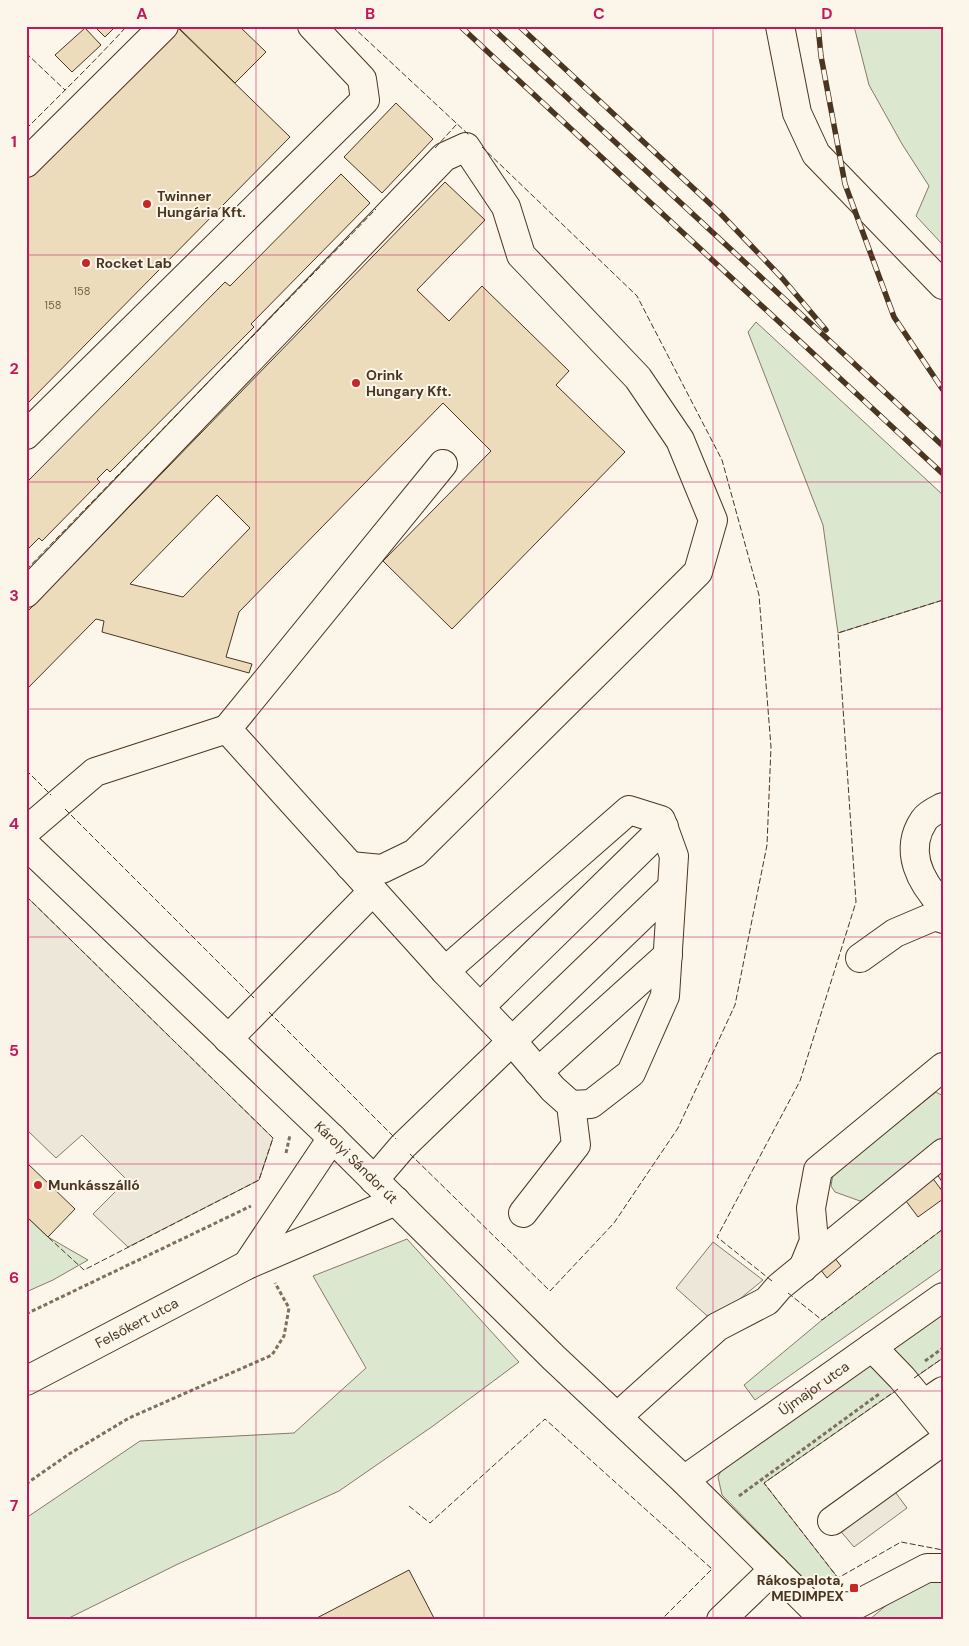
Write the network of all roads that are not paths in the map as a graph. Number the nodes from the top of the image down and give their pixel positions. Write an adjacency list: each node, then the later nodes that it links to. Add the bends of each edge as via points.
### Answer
1 (164, 26): 4 (street)
2 (312, 26): 6 (street, via 362,79 365,100)
3 (780, 26): 5 (street, via 797,113 816,154)
4 (26, 163)
5 (943, 285)
6 (26, 435)
7 (443, 464): 9 (street)
8 (26, 593): 14 (street, via 444,157 466,146 506,207 521,255 638,378 680,440 713,520 698,572 415,853 382,869)
9 (227, 729): 12 (street, via 95,772); 14 (street)
10 (943, 807): 17 (street, via 924,818 915,840 916,865 930,893)
11 (664, 828): 15 (street, via 674,856); 21 (street, via 661,820 629,810); 22 (street)
12 (26, 831)
13 (26, 846): 23 (street, Károlyi Sándor út)
14 (350, 866): 16 (street)
15 (672, 887): 19 (street); 24 (street)
16 (372, 891): 21 (street); 23 (street)
17 (943, 906)
18 (943, 918): 20 (street, via 935,916 895,933)
19 (668, 955): 26 (street); 27 (street, via 665,996 631,1073 591,1104)
20 (860, 958)
21 (446, 971): 22 (street)
22 (480, 1007): 24 (street)
23 (228, 1039): 28 (street, Károlyi Sándor út)
24 (512, 1041): 26 (street); 30 (street, via 403,1146)
25 (943, 1067): 34 (street, via 818,1170 810,1208 814,1241)
26 (538, 1072): 27 (street)
27 (571, 1105): 32 (street, via 576,1145)
28 (332, 1138): 30 (street, Károlyi Sándor út); 33 (street, Felsőkert utca)
29 (943, 1153): 34 (street)
30 (374, 1180): 31 (street, Károlyi Sándor út)
31 (396, 1201): 33 (street, Felsőkert utca); 39 (street, Károlyi Sándor út)
32 (523, 1214)
33 (254, 1262): 37 (street, Felsőkert utca)
34 (802, 1268): 39 (street, via 779,1286 767,1301 717,1327)
35 (943, 1297): 36 (street, Újmajor utca)
36 (872, 1347): 38 (street, via 902,1378); 42 (street, Újmajor utca)
37 (26, 1381)
38 (933, 1398): 40 (street)
39 (617, 1417): 42 (street, Károlyi Sándor út)
40 (943, 1428)
41 (943, 1441): 43 (street)
42 (684, 1480): 45 (street, Károlyi Sándor út)
43 (832, 1521)
44 (943, 1568): 46 (street, via 927,1568 854,1606)
45 (774, 1569): 46 (street, Károlyi Sándor út); 47 (street)
46 (819, 1614)
47 (721, 1620)

